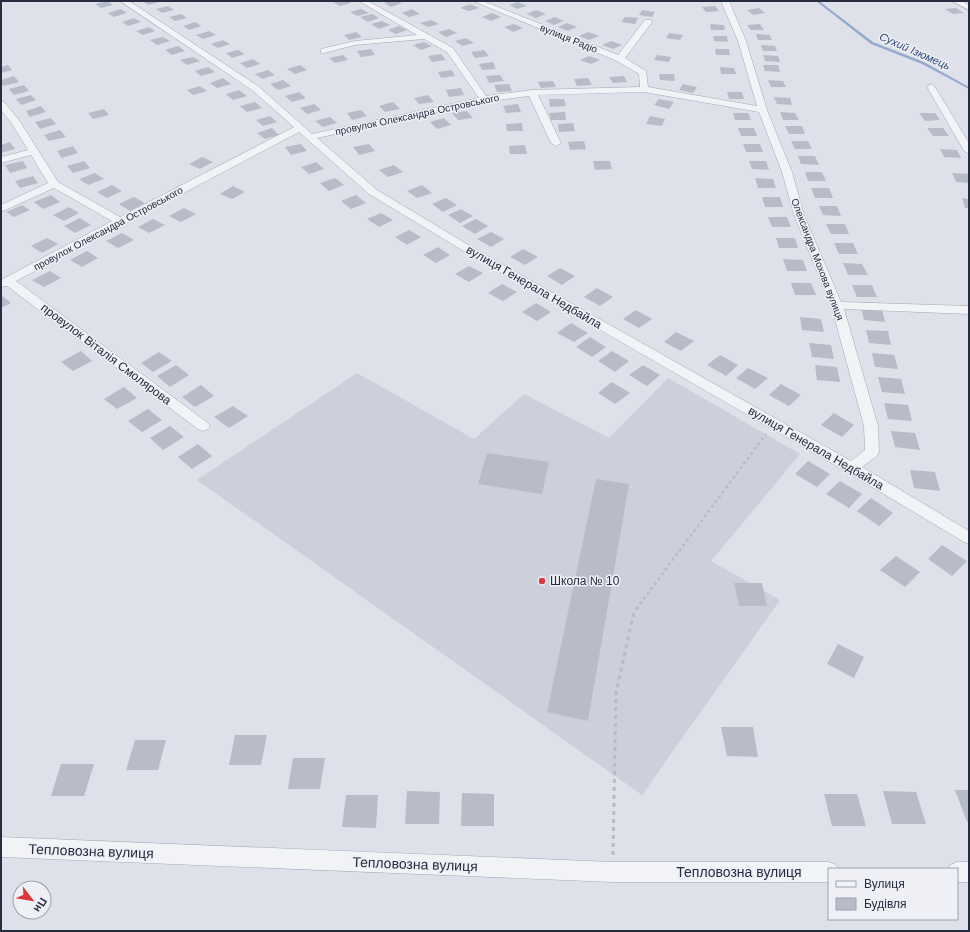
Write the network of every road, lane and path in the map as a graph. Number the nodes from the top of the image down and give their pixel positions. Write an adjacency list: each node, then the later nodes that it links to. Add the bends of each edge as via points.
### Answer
1 (124, 1): 17 (street, вулиця Генерала Недбайла, via 255,88)
2 (362, 1): 8 (street)
3 (478, 1): 10 (street, вулиця Радіо)
4 (725, 1): 16 (street, Олександра Мохова вулиця, via 742,41)
5 (956, 1): 6 (street)
6 (969, 8)
7 (648, 22): 10 (street)
8 (426, 36): 9 (street, via 355,43); 14 (street, via 450,50)
9 (324, 52)
10 (620, 59): 12 (street, вулиця Радіо, via 643,73)
11 (931, 87): 21 (street)
12 (644, 88): 13 (street, провулок Олександра Островського); 16 (street, провулок Олександра Островського)
13 (532, 93): 14 (street, провулок Олександра Островського); 19 (street)
14 (484, 99): 18 (street, провулок Олександра Островського)
15 (1, 104): 20 (street)
16 (762, 110): 27 (street, Олександра Мохова вулиця, via 787,172 799,215)
17 (300, 128): 18 (street, вулиця Генерала Недбайла); 25 (street, провулок Олександра Островського)
18 (310, 137): 29 (street, вулиця Генерала Недбайла, via 373,192)
19 (556, 143)
20 (33, 151): 22 (street); 23 (street)
21 (969, 151)
22 (1, 160)
23 (54, 184): 24 (street); 25 (street)
24 (1, 209)
25 (120, 221): 26 (street, провулок Олександра Островського)
26 (5, 283): 30 (street, провулок Віталія Смолярова)
27 (837, 305): 28 (street); 31 (street, Олександра Мохова вулиця, via 871,426 872,452)
28 (969, 310)
29 (774, 424): 31 (street, вулиця Генерала Недбайла); 34 (path, via 634,612 616,693)
30 (203, 426)
31 (852, 468): 32 (street, вулиця Генерала Недбайла)
32 (969, 538)
33 (1, 847): 34 (street, Тепловозна вулиця)
34 (613, 872): 35 (street, Тепловозна вулиця)
35 (828, 872)
36 (958, 872): 37 (street)
37 (969, 872)

